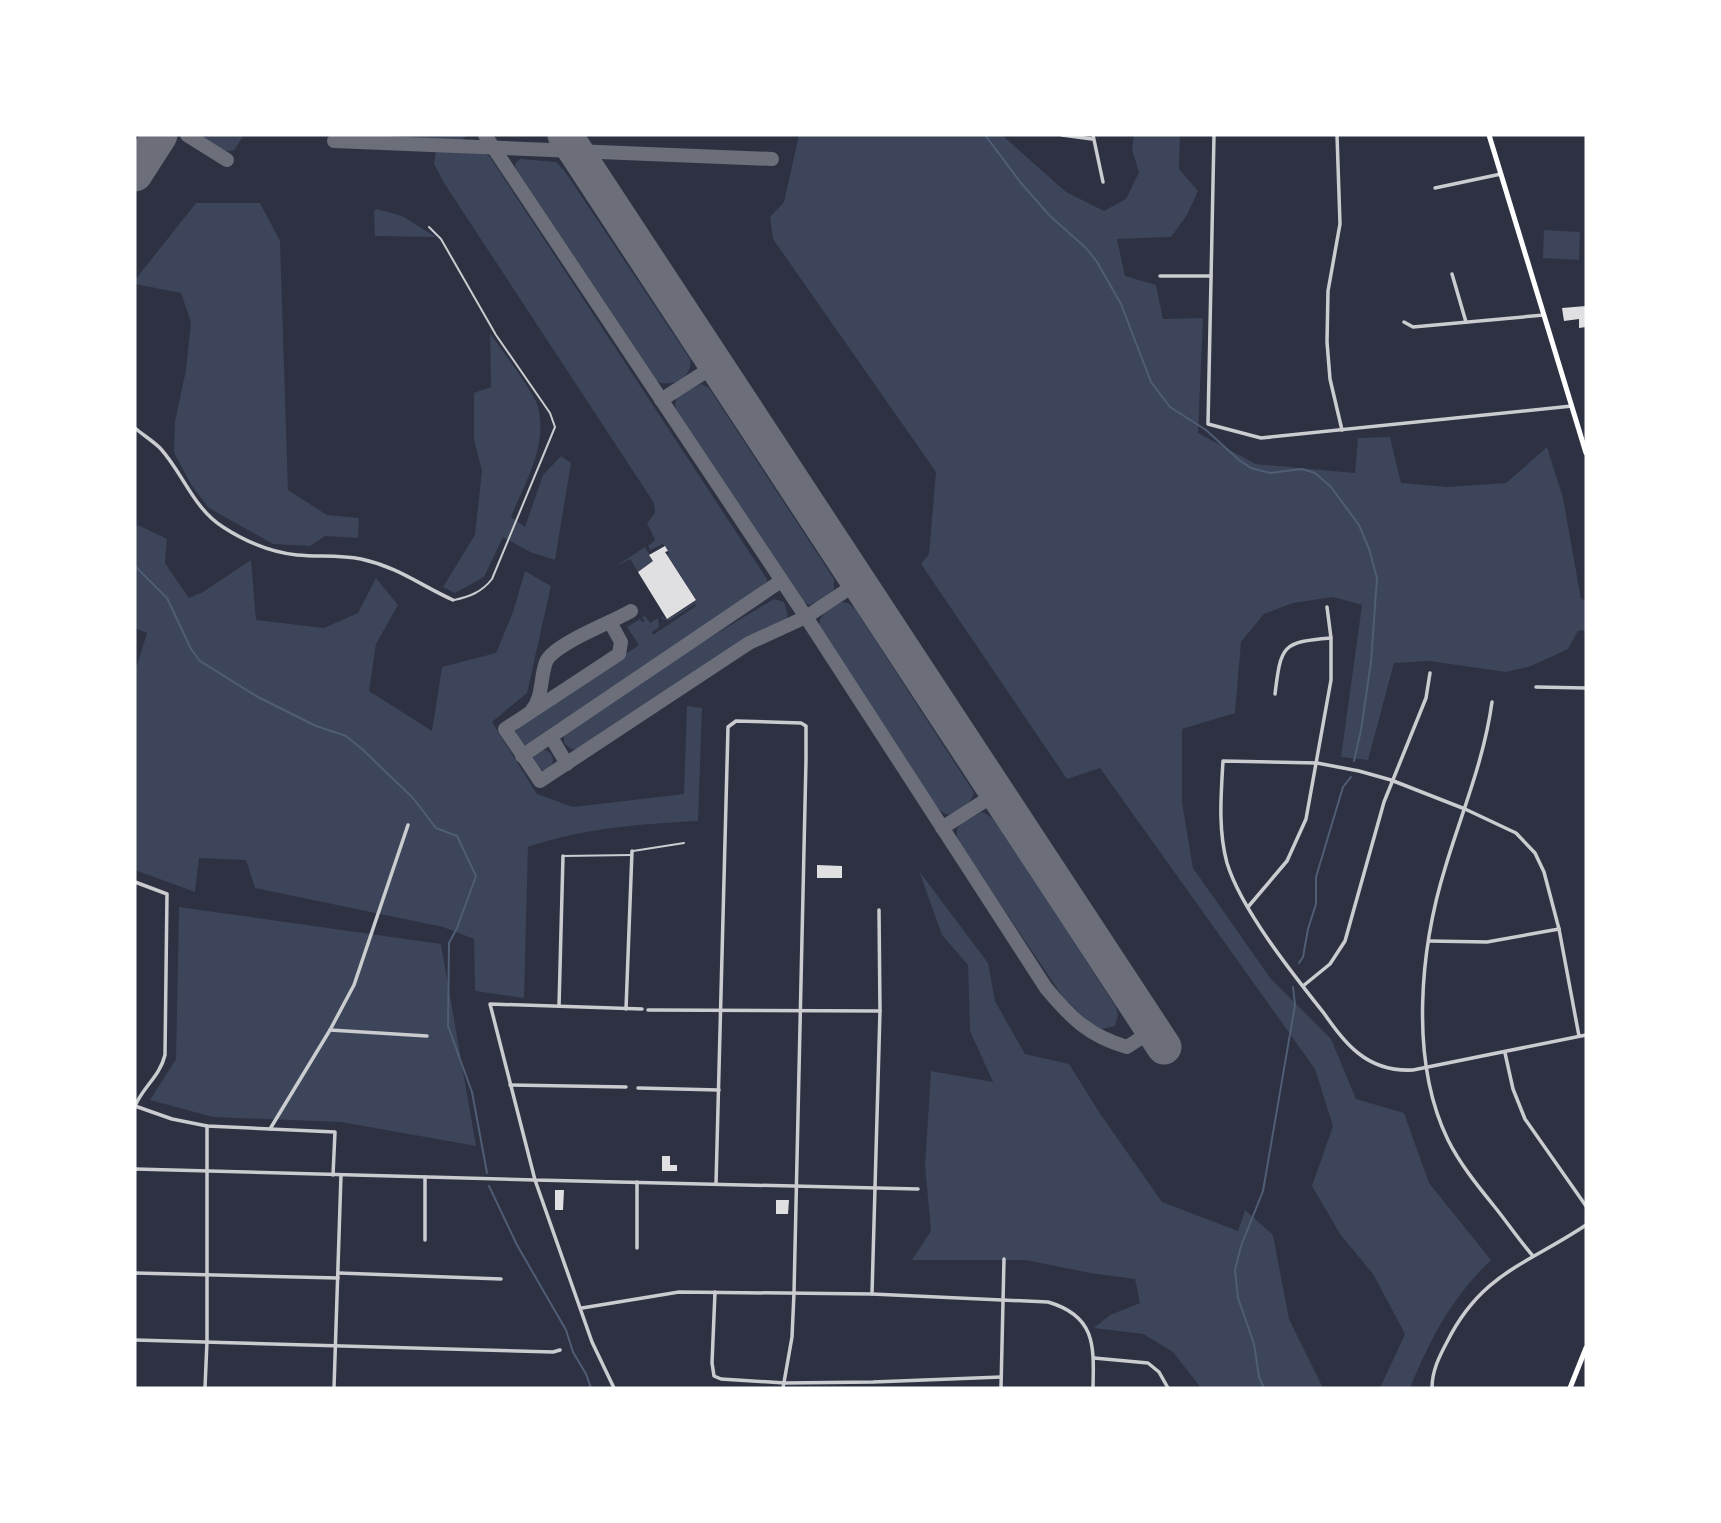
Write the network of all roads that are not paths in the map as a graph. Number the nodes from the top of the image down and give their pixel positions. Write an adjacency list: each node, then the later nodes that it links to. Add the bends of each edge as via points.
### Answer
1 (1062, 135): 5 (street)
2 (1214, 135): 12 (street)
3 (1337, 135): 18 (street, via 1340,224 1328,291 1327,342)
4 (1489, 135): 6 (main road)
5 (1093, 137): 7 (street)
6 (1501, 174): 8 (street); 13 (main road)
7 (1103, 182)
8 (1435, 188)
9 (429, 227): 20 (lane, via 441,239 555,427 492,579 475,594)
10 (1452, 274): 15 (street)
11 (1160, 276): 12 (street)
12 (1211, 276): 18 (street, via 1208,424 1261,438)
13 (1544, 315): 15 (street); 16 (main road)
14 (1404, 322): 15 (street, via 1413,327)
15 (1466, 322)
16 (1572, 406): 18 (street); 19 (main road)
17 (135, 428): 20 (street, via 160,448 207,514 236,535 267,550 361,559 390,567)
18 (1342, 430)
19 (1586, 453)
20 (453, 600)
21 (1327, 607): 22 (street)
22 (1331, 638): 26 (street, via 1290,645 1280,658); 28 (street, via 1331,680)
23 (1430, 673): 29 (street, via 1426,698)
24 (1536, 687): 25 (street)
25 (1586, 688)
26 (1275, 694)
27 (1492, 702): 30 (street, via 1484,753)
28 (1317, 763): 29 (street); 36 (street, via 1306,819 1294,849); 36 (street, via 1223,761 1223,845)
29 (1391, 780): 30 (street); 40 (street, via 1345,941 1330,964)
30 (1465, 809): 38 (street, via 1506,827 1529,846 1544,872); 39 (street, via 1445,868)
31 (408, 825): 46 (street, via 354,985)
32 (684, 843): 33 (lane)
33 (632, 853): 34 (lane); 42 (street)
34 (563, 856): 41 (street)
35 (135, 882): 56 (street, via 166,894 165,1055 162,1069)
36 (1248, 907): 40 (street)
37 (879, 910): 45 (street)
38 (1559, 929): 39 (street, via 1488,942); 49 (street)
39 (1429, 941): 51 (street, via 1424,984)
40 (1303, 986): 51 (street, via 1350,1046 1366,1059 1398,1070)
41 (559, 1006): 42 (street); 52 (street, via 490,1004)
42 (626, 1009): 43 (street)
43 (721, 1009): 44 (street); 44 (street, via 728,726 736,721 806,726); 55 (street)
44 (801, 1010): 45 (street); 67 (street)
45 (880, 1011): 68 (street)
46 (330, 1030): 48 (street); 58 (street)
47 (1586, 1035): 49 (street)
48 (427, 1036)
49 (1579, 1037): 50 (street)
50 (1505, 1052): 51 (street); 70 (street, via 1525,1119)
51 (1426, 1069): 74 (street, via 1434,1107 1455,1153)
52 (510, 1085): 53 (street); 64 (street)
53 (626, 1087)
54 (638, 1088): 55 (street)
55 (719, 1090): 66 (street)
56 (135, 1106): 57 (street)
57 (207, 1126): 58 (street); 60 (street)
58 (270, 1129): 61 (street, via 335,1132)
59 (135, 1169): 60 (street)
60 (208, 1173): 61 (street); 77 (street)
61 (333, 1175): 62 (street)
62 (341, 1175): 63 (street); 78 (street)
63 (425, 1177): 64 (street); 72 (street)
64 (535, 1180): 65 (street); 84 (street)
65 (638, 1182): 66 (street); 73 (street)
66 (716, 1184): 67 (street)
67 (797, 1187): 68 (street); 81 (street)
68 (876, 1188): 69 (street); 82 (street)
69 (918, 1189)
70 (1586, 1206)
71 (1586, 1225): 74 (street)
72 (425, 1240)
73 (637, 1248)
74 (1533, 1256): 101 (street, via 1498,1277 1469,1306 1438,1359)
75 (1004, 1259): 83 (street)
76 (135, 1273): 77 (street)
77 (207, 1275): 78 (street); 86 (street)
78 (338, 1276): 79 (street); 87 (street)
79 (501, 1279)
80 (715, 1292): 81 (street); 84 (street, via 656,1294); 93 (street, via 714,1376)
81 (794, 1293): 82 (street); 93 (street)
82 (872, 1294): 83 (street)
83 (1003, 1298): 90 (street, via 1048,1301 1065,1308 1087,1329); 91 (street)
84 (582, 1308): 96 (street)
85 (135, 1340): 86 (street)
86 (207, 1341): 87 (street); 94 (street)
87 (335, 1345): 89 (street); 95 (street)
88 (1586, 1348): 102 (main road)
89 (560, 1350)
90 (1094, 1358): 99 (street); 100 (street, via 1148,1363)
91 (1001, 1377): 92 (street); 98 (street)
92 (873, 1382): 93 (street); 97 (street)
93 (784, 1385)
94 (205, 1388)
95 (334, 1388)
96 (614, 1388)
97 (873, 1388)
98 (1001, 1388)
99 (1093, 1388)
100 (1168, 1388)
101 (1432, 1388)
102 (1570, 1388)

